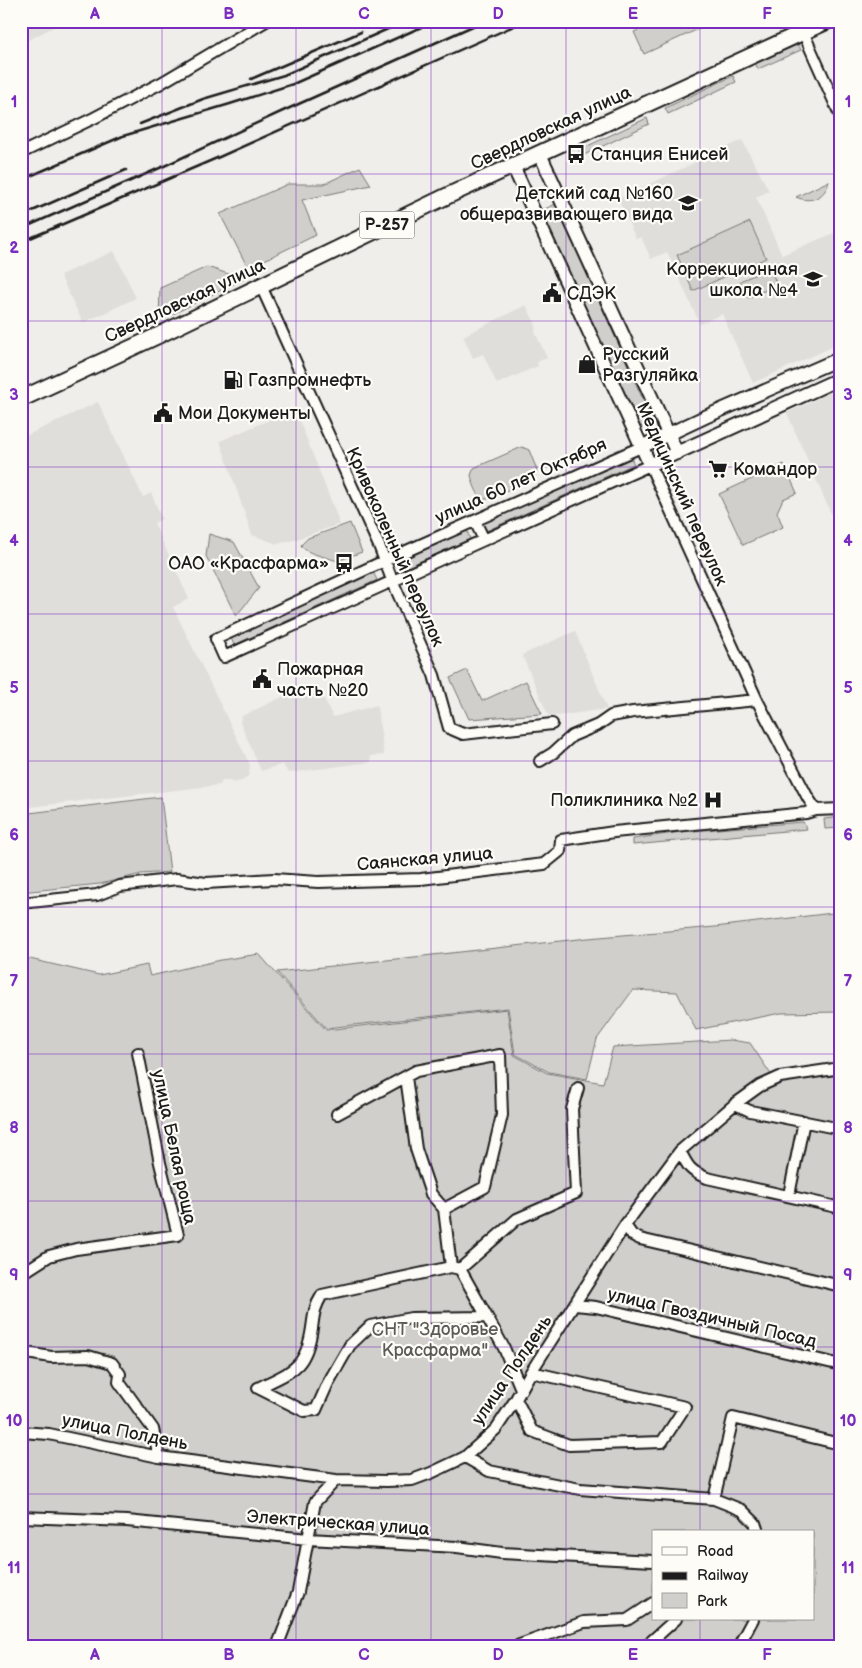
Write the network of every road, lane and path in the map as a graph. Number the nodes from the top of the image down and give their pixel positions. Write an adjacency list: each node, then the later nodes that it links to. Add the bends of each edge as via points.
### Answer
1 (266, 21): 5 (street, via 161,83)
2 (826, 21): 3 (highway, Свердловская улица / Р-257)
3 (803, 32): 4 (street); 6 (highway, Свердловская улица / Р-257)
4 (841, 117)
5 (21, 153)
6 (540, 154): 7 (highway, Свердловская улица / Р-257); 12 (main road, Медицинский переулок)
7 (513, 166): 8 (highway, Свердловская улица / Р-257); 13 (main road, Медицинский переулок)
8 (261, 286): 11 (highway, Свердловская улица / Р-257); 18 (street, Кривоколенный переулок)
9 (841, 358): 12 (main road, улица 60 лет Октября)
10 (841, 378): 14 (main road)
11 (21, 399)
12 (669, 435): 13 (main road, улица 60 лет Октября); 14 (main road, Медицинский переулок)
13 (641, 447): 15 (main road, Медицинский переулок); 16 (street, улица 60 лет Октября)
14 (677, 453): 15 (main road)
15 (650, 465): 17 (street); 20 (street, Медицинский переулок)
16 (475, 522): 17 (street); 18 (street, улица 60 лет Октября)
17 (484, 540): 19 (street)
18 (384, 561): 19 (street, Кривоколенный переулок); 19 (street, улица 60 лет Октября, via 216,639 224,657)
19 (392, 580): 21 (street, Кривоколенный переулок, via 434,675 448,728 463,734)
20 (757, 700): 22 (street, via 611,716 572,736); 24 (street, Медицинский переулок)
21 (552, 724)
22 (540, 761)
23 (841, 809): 24 (street)
24 (816, 810): 25 (street, Саянская улица, via 561,840 560,851 544,864 421,879 318,882 274,879 206,883 177,880 120,886 97,895)
25 (21, 903)
26 (138, 1053): 40 (street, улица Белая роща, via 178,1235 76,1249 49,1256)
27 (841, 1068): 30 (street, улица Полдень, via 780,1077 760,1086)
28 (406, 1077): 31 (street); 37 (street, via 416,1148 432,1194); 37 (street, via 416,1071 500,1056 502,1115 485,1187)
29 (578, 1088): 39 (street, via 572,1109 576,1193 517,1219)
30 (735, 1104): 32 (street, via 750,1111); 34 (street, улица Полдень)
31 (337, 1114)
32 (804, 1121): 33 (street); 35 (street)
33 (841, 1129)
34 (680, 1151): 35 (street, via 688,1166 701,1176); 38 (street, улица Полдень)
35 (789, 1195): 36 (street)
36 (841, 1208)
37 (444, 1209): 39 (street)
38 (625, 1225): 41 (street, via 632,1235 640,1239); 42 (street, улица Полдень)
39 (456, 1268): 43 (street); 43 (street, via 322,1296 316,1305 310,1347 295,1369 258,1388 304,1410 316,1410 350,1345 370,1326 411,1318)
40 (21, 1274)
41 (841, 1286)
42 (575, 1305): 45 (street, улица Гвоздичный Посад, via 596,1307); 46 (street, улица Полдень)
43 (487, 1317): 47 (street)
44 (21, 1352): 51 (street, via 51,1357 88,1356 112,1363 120,1374 119,1382 153,1429)
45 (841, 1365)
46 (531, 1372): 47 (street, улица Полдень); 48 (street, via 685,1407 662,1442 569,1445 532,1431)
47 (522, 1390): 48 (street, улица Полдень)
48 (516, 1399): 52 (street, улица Полдень, via 496,1429)
49 (21, 1432): 51 (street, улица Полдень, via 49,1434)
50 (840, 1444): 54 (street, via 733,1418)
51 (159, 1457): 53 (street, улица Полдень)
52 (465, 1457): 53 (street, улица Полдень, via 412,1480); 54 (street, via 489,1471 580,1489)
53 (336, 1480): 57 (street, via 315,1502)
54 (714, 1498): 56 (street, via 742,1510)
55 (21, 1517): 57 (street, Электрическая улица, via 135,1522)
56 (757, 1530)
57 (308, 1538): 58 (street, Электрическая улица); 62 (street, via 298,1592)
58 (652, 1561)
59 (652, 1604): 63 (street, via 626,1620 584,1622)
60 (675, 1620): 64 (street)
61 (752, 1620): 65 (street)
62 (276, 1647)
63 (514, 1647)
64 (645, 1647)
65 (738, 1647)

